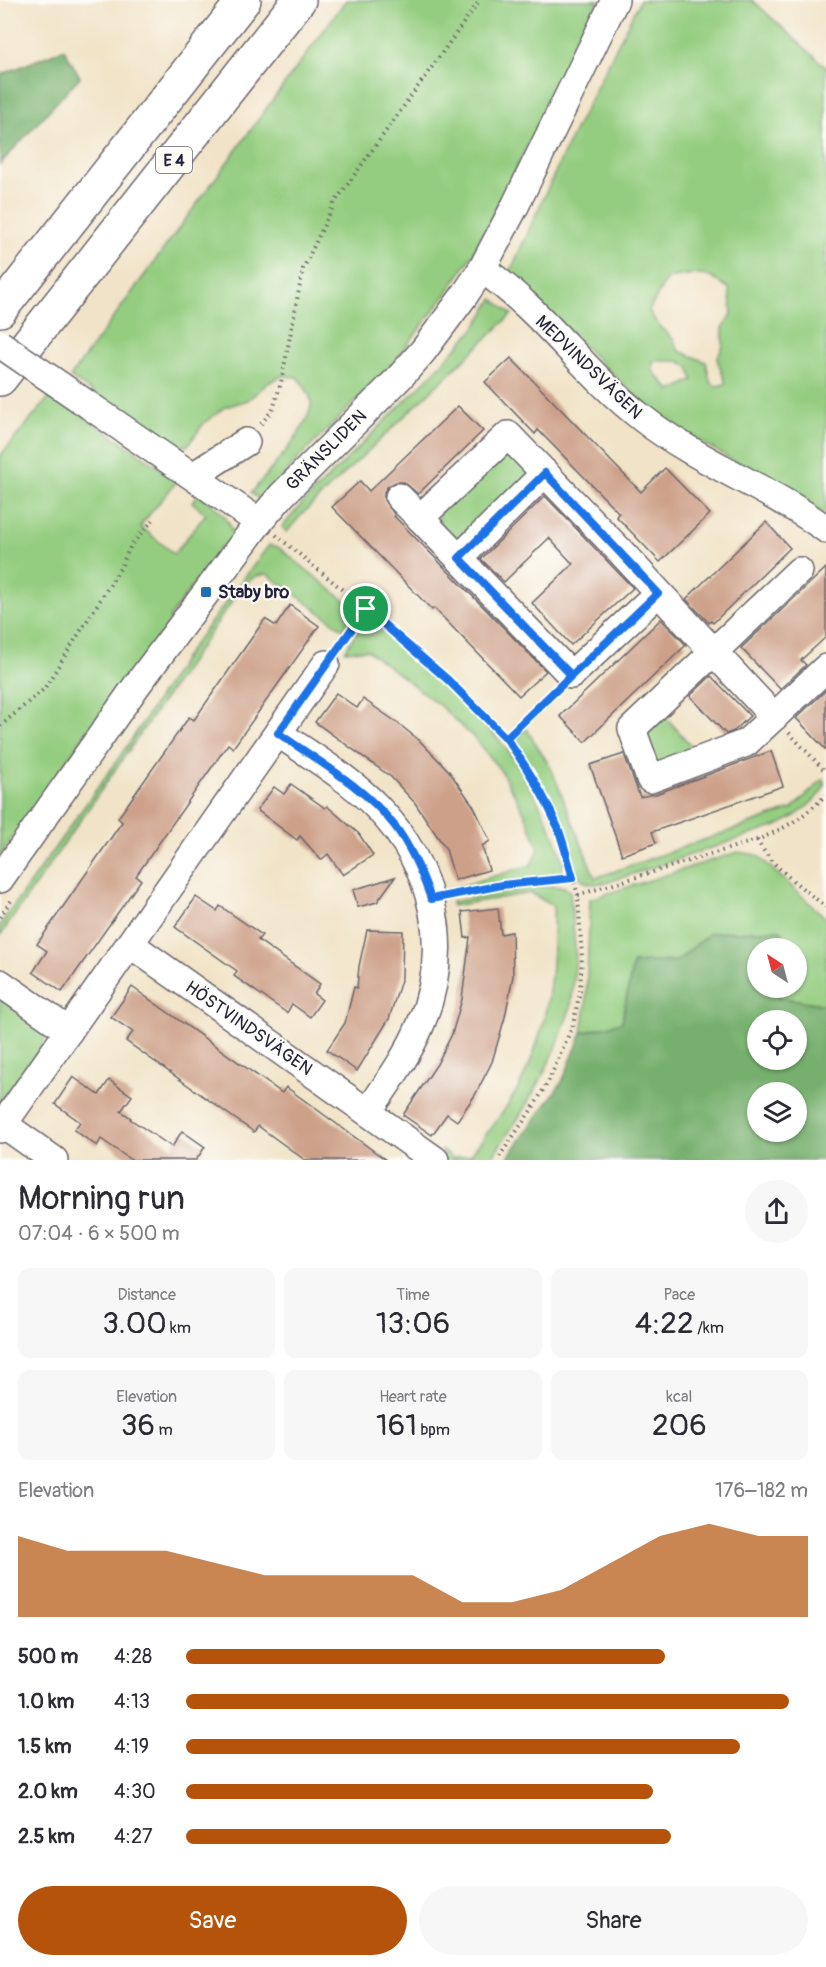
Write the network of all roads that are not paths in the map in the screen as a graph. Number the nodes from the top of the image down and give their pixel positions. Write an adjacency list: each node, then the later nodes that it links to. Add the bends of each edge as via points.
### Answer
1 (244, 0): 5 (highway, E 4)
2 (299, 0): 7 (highway, E 4)
3 (615, 0): 4 (street, GRÄNSLIDEN)
4 (482, 269): 13 (street, GRÄNSLIDEN, via 423,351); 14 (street, MEDVINDSVÄGEN, via 511,290 611,392 650,424)
5 (0, 310)
6 (0, 344): 10 (street, bridge)
7 (0, 379)
8 (246, 442): 10 (street)
9 (545, 473): 12 (street, via 508,435); 15 (street); 17 (street)
10 (193, 476): 13 (street)
11 (399, 497): 12 (street)
12 (420, 518): 15 (street)
13 (259, 522): 23 (street, GRÄNSLIDEN, via 137,685)
14 (826, 529)
15 (459, 558): 17 (street, via 571,675)
16 (799, 571): 18 (street)
17 (658, 593): 18 (street)
18 (714, 653): 21 (street); 21 (street, via 632,729 654,790 746,743)
19 (326, 664): 22 (street)
20 (826, 668): 21 (street)
21 (774, 717)
22 (278, 733): 24 (street); 27 (street, via 357,788 376,806 409,849 431,899 436,940 431,997 402,1062)
23 (0, 879)
24 (130, 944): 26 (street); 27 (street, HÖSTVINDSVÄGEN)
25 (0, 983): 26 (street)
26 (69, 1031): 28 (street)
27 (368, 1112): 30 (street, HÖSTVINDSVÄGEN)
28 (2, 1126): 29 (street)
29 (54, 1160)
30 (435, 1160)

